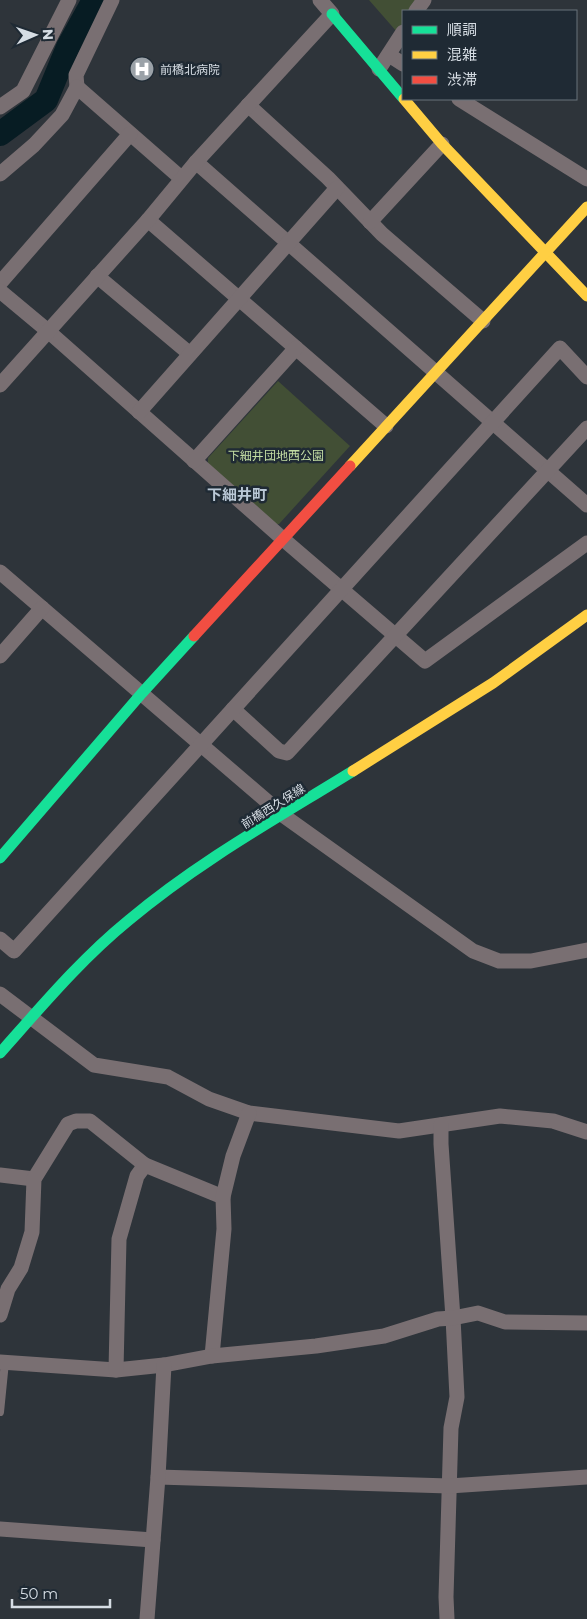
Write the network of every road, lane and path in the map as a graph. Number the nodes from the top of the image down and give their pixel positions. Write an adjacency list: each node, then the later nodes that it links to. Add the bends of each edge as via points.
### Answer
1 (112, 0): 9 (street, via 76,75)
2 (320, 0): 4 (street)
3 (68, 1): 14 (street, via 23,91)
4 (332, 14): 8 (street); 13 (street)
5 (402, 34): 6 (street)
6 (389, 55): 7 (street); 8 (street)
7 (402, 63)
8 (379, 69): 10 (street)
9 (77, 88): 15 (street); 18 (street, via 62,115)
10 (402, 96)
11 (406, 100): 16 (street)
12 (461, 100): 20 (street)
13 (248, 105): 17 (street); 21 (street)
14 (0, 107)
15 (130, 134): 19 (street); 28 (street)
16 (442, 144): 24 (street); 26 (street)
17 (196, 162): 19 (street); 25 (street)
18 (0, 174)
19 (181, 178): 23 (street)
20 (587, 179)
21 (337, 188): 24 (street); 25 (street)
22 (587, 207): 26 (street)
23 (148, 220): 27 (street); 31 (street)
24 (370, 222): 32 (street)
25 (289, 243): 31 (street); 36 (street)
26 (546, 252): 30 (street); 32 (street)
27 (98, 276): 33 (street); 35 (street)
28 (0, 283)
29 (0, 291): 33 (street)
30 (587, 296)
31 (239, 299): 34 (street); 35 (street)
32 (483, 321): 36 (street)
33 (48, 331): 38 (street); 39 (street)
34 (296, 348): 41 (street); 43 (street)
35 (190, 354): 39 (street)
36 (436, 372): 40 (street); 41 (street)
37 (587, 377): 40 (street, via 560,348)
38 (0, 385)
39 (139, 412): 43 (street)
40 (493, 422): 44 (street); 49 (street)
41 (386, 426): 46 (street)
42 (587, 428): 44 (street)
43 (194, 461): 46 (street)
44 (548, 470): 45 (street); 52 (street)
45 (587, 505)
46 (283, 539): 49 (street); 54 (street)
47 (587, 543): 52 (street, via 425,661)
48 (0, 572): 50 (street)
49 (342, 589): 52 (street); 55 (street)
50 (42, 608): 53 (street); 54 (street)
51 (587, 615): 57 (street, 前橋西久保線, via 493,683)
52 (395, 636): 55 (street, via 287,753 279,751)
53 (0, 656)
54 (142, 693): 56 (street); 58 (street)
55 (233, 709): 56 (street)
56 (201, 744): 57 (street); 59 (street, via 14,951)
57 (284, 816): 60 (street, via 473,951 499,961 532,962); 62 (street, 前橋西久保線, via 155,898 108,938)
58 (0, 858)
59 (0, 939)
60 (587, 950)
61 (0, 994): 62 (street)
62 (31, 1018): 63 (street, 前橋西久保線); 64 (street, via 94,1066 168,1077 209,1098)
63 (0, 1053)
64 (249, 1113): 65 (street, via 399,1131); 70 (street)
65 (441, 1126): 66 (street, via 500,1116 553,1121); 72 (street)
66 (587, 1132)
67 (145, 1165): 69 (street, via 90,1121 76,1121 68,1124); 70 (street); 77 (street, via 137,1176 119,1239)
68 (0, 1175): 69 (street)
69 (34, 1179): 71 (street, via 32,1232 21,1268 8,1289)
70 (222, 1197): 74 (street, via 224,1229)
71 (0, 1315)
72 (453, 1318): 73 (street, via 478,1313 505,1322); 74 (street, via 438,1319 384,1336); 81 (street, via 457,1397 450,1428)
73 (587, 1323)
74 (212, 1356): 76 (street)
75 (3, 1362): 77 (street); 78 (lane)
76 (164, 1365): 77 (street); 79 (street)
77 (116, 1370)
78 (0, 1412)
79 (158, 1477): 81 (street); 83 (street)
80 (587, 1477): 81 (street)
81 (449, 1486): 85 (street)
82 (0, 1528): 83 (street)
83 (154, 1540): 84 (street)
84 (147, 1619)
85 (448, 1619)

